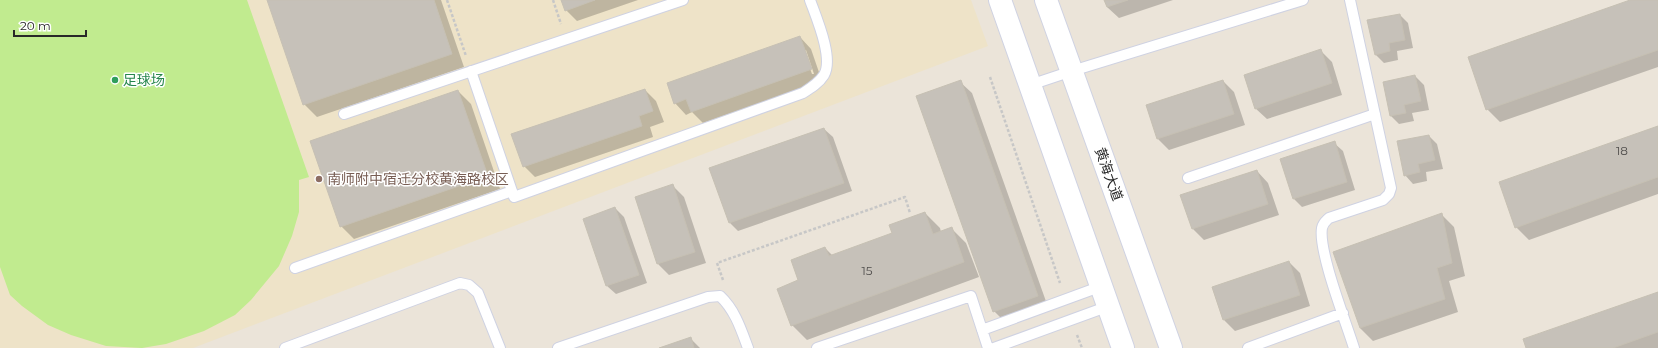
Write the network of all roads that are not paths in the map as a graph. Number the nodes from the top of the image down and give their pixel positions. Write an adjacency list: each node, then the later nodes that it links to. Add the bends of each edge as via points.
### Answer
1 (683, 0): 7 (lane)
2 (810, 0): 13 (lane, via 827,57 825,73 818,83 803,93 514,197)
3 (1000, 0): 9 (street)
4 (1046, 0): 8 (street, 黄海大道)
5 (1303, 0): 8 (lane)
6 (1350, 0): 11 (lane)
7 (471, 71): 10 (lane); 13 (lane)
8 (1072, 71): 9 (lane); 26 (street, 黄海大道)
9 (1030, 86): 15 (street)
10 (344, 114)
11 (1375, 114): 12 (lane); 16 (lane, via 1390,179 1389,194 1383,200 1329,218 1322,228 1326,259)
12 (1188, 178)
13 (512, 191): 14 (lane)
14 (295, 268)
15 (1105, 296): 17 (lane, via 1065,299); 24 (lane, via 1072,320); 25 (street)
16 (1343, 313): 27 (lane); 28 (lane)
17 (982, 330): 22 (lane, via 971,296); 23 (lane)
18 (285, 348): 19 (lane, via 460,283 469,285 478,293)
19 (500, 348)
20 (558, 348): 21 (lane, via 708,297 720,296 735,314)
21 (748, 348)
22 (817, 348)
23 (988, 348)
24 (994, 348)
25 (1123, 348)
26 (1171, 348)
27 (1248, 348)
28 (1354, 348)

